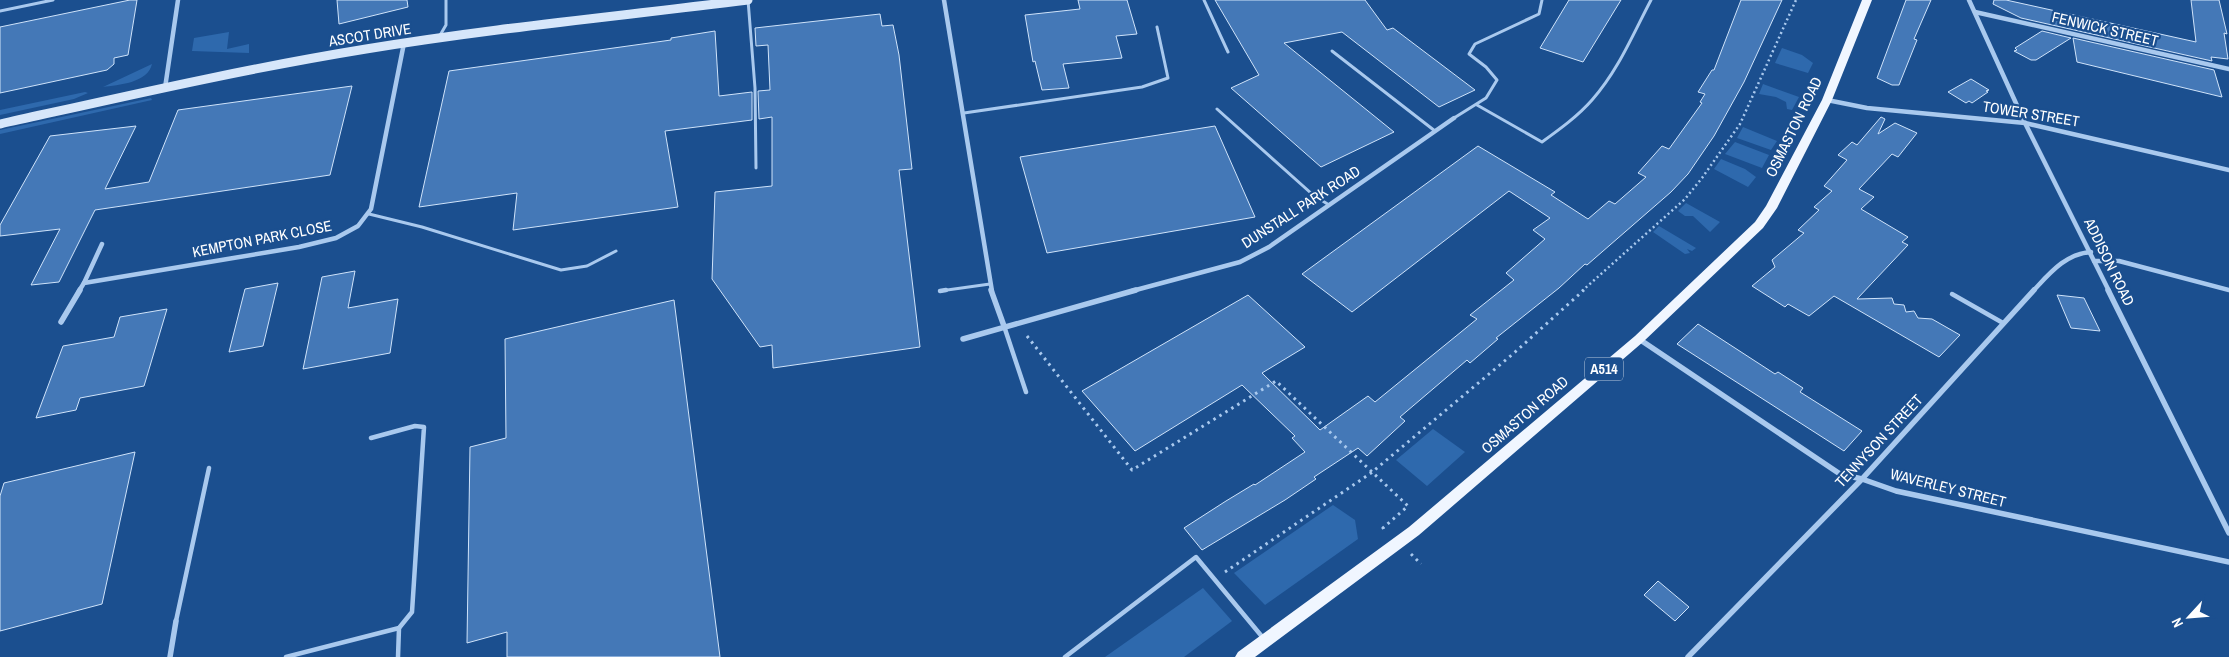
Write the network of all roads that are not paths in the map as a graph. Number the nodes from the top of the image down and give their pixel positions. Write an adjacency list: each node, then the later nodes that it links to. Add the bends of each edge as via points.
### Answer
1 (53, 0): 11 (lane)
2 (178, 0): 19 (street)
3 (446, 0): 14 (lane, via 446,25)
4 (748, 0): 14 (street, ASCOT DRIVE); 28 (lane, via 755,88)
5 (944, 0): 23 (street)
6 (1204, 0): 17 (lane)
7 (1542, 0): 21 (lane, via 1539,14 1475,44 1469,54 1497,80 1495,88)
8 (1651, 0): 21 (lane, via 1597,94 1542,142)
9 (1867, 0): 20 (main road, OSMASTON ROAD / A514)
10 (1969, 0): 12 (street, ADDISON ROAD)
11 (0, 11)
12 (1975, 12): 18 (street, FENWICK STREET); 25 (street, ADDISON ROAD)
13 (1157, 27): 23 (lane, via 1168,78 1142,87)
14 (438, 39): 15 (street, ASCOT DRIVE)
15 (404, 43): 19 (street, ASCOT DRIVE); 31 (street)
16 (1332, 51): 27 (lane)
17 (1228, 52)
18 (2229, 69)
19 (165, 88): 26 (street, ASCOT DRIVE)
20 (1827, 100): 25 (street, TOWER STREET, via 1867,108); 45 (main road, OSMASTON ROAD / A514, via 1759,226)
21 (1477, 105): 24 (lane)
22 (1217, 109): 30 (lane)
23 (964, 113): 37 (street)
24 (1454, 118): 27 (street, DUNSTALL PARK ROAD)
25 (2025, 123): 29 (street, TOWER STREET); 34 (street, ADDISON ROAD)
26 (0, 124)
27 (1435, 131): 30 (street, DUNSTALL PARK ROAD)
28 (756, 168)
29 (2229, 170)
30 (1329, 206): 43 (street, DUNSTALL PARK ROAD, via 1269,247 1240,262)
31 (369, 214): 33 (lane, via 561,270 587,266); 36 (street, KEMPTON PARK CLOSE, via 348,233 320,243)
32 (102, 244): 36 (street)
33 (616, 251)
34 (2091, 252): 35 (street, ADDISON ROAD); 42 (street, TENNYSON STREET, via 2079,253 2056,266)
35 (2094, 261): 38 (street, via 2119,261); 50 (street, ADDISON ROAD)
36 (84, 282): 41 (street)
37 (990, 284): 39 (lane); 43 (street)
38 (2229, 290)
39 (940, 291)
40 (1952, 294): 42 (lane)
41 (61, 322)
42 (2002, 323): 49 (street, TENNYSON STREET)
43 (1004, 326): 44 (street, DUNSTALL PARK ROAD); 46 (lane)
44 (963, 339)
45 (1638, 339): 49 (street, WAVERLEY STREET, via 1840,474); 54 (main road, OSMASTON ROAD / A514, via 1400,543)
46 (1026, 392)
47 (371, 438): 53 (lane, via 415,426 424,427 412,612)
48 (209, 468): 52 (lane)
49 (1862, 479): 51 (street, WAVERLEY STREET, via 1896,491); 60 (street, TENNYSON STREET)
50 (2229, 533)
51 (2229, 562)
52 (176, 621): 55 (street)
53 (399, 628): 56 (lane); 57 (lane)
54 (1266, 641): 58 (lane, via 1196,558); 59 (main road, OSMASTON ROAD / A514)
55 (170, 657)
56 (286, 657)
57 (398, 657)
58 (1065, 657)
59 (1243, 657)
60 (1688, 657)

